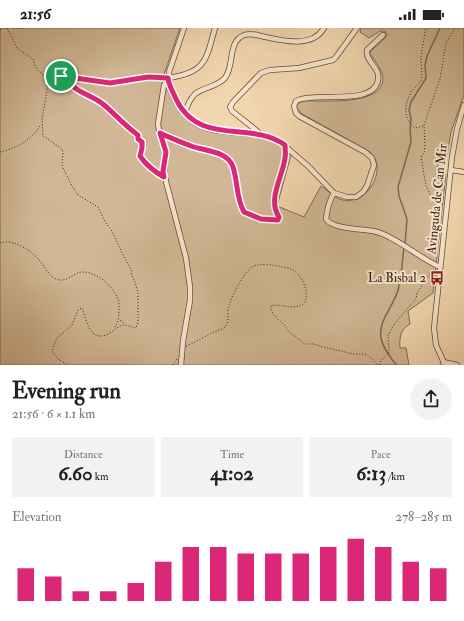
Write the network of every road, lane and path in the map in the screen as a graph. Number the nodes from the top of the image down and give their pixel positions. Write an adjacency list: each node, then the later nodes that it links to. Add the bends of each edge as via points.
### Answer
1 (3, 28): 11 (path)
2 (7, 28): 13 (path, via 17,48 33,58 36,68)
3 (13, 28): 4 (path)
4 (25, 28)
5 (184, 28): 15 (street)
6 (215, 28): 15 (street, via 207,57 201,66 187,74)
7 (324, 28): 17 (street, via 315,38 299,41 277,40 251,34 239,38 234,45 230,66 224,79 196,94)
8 (357, 28): 21 (street, via 333,60 298,68 262,72 233,102 230,107 235,114)
9 (426, 28): 19 (path, via 420,81 406,103 407,120 410,124 415,128)
10 (455, 28): 19 (path, via 446,43 440,79)
11 (0, 30)
12 (383, 35): 27 (street, via 367,50 379,78 371,91 350,97 304,97 294,103 294,110 299,116 372,158 373,171 363,192 352,197)
13 (46, 76): 14 (path); 18 (path, via 49,83)
14 (61, 76): 15 (path, via 110,83 148,77); 26 (path, via 102,104 138,135 142,142 140,156)
15 (168, 78): 17 (street); 20 (street, via 164,84 159,117)
16 (464, 105): 24 (street, Avinguda de Can Mir, via 454,141)
17 (184, 112): 21 (street, via 196,122 211,128)
18 (42, 123): 23 (path, via 30,138 18,147); 33 (path, via 43,136 63,150 62,166 72,186 78,195 98,207 132,269 138,293 138,322 136,328)
19 (424, 126): 28 (path, via 424,153 420,157 426,186)
20 (160, 133): 22 (path, via 230,160 238,198 244,212 266,220 278,220 279,217 275,209 275,198 285,157); 26 (street, via 166,152)
21 (263, 136): 22 (street)
22 (285, 145): 27 (street)
23 (0, 152)
24 (450, 170): 25 (street); 28 (street, Avinguda de Can Mir)
25 (464, 172)
26 (164, 177): 35 (street, via 186,258 190,287)
27 (334, 193): 30 (street, via 328,206 328,223 382,234)
28 (445, 220): 31 (street, Avinguda de Can Mir)
29 (0, 243): 32 (path, via 8,242 21,246 34,254 43,267 58,280 67,279 82,271 99,277 118,297)
30 (435, 265): 31 (street); 39 (path, via 416,299 395,323 388,336 389,352)
31 (440, 267): 36 (street, Avinguda de Can Mir, via 434,334 437,350)
32 (120, 320): 33 (path); 34 (path)
33 (124, 325): 34 (path)
34 (114, 329): 37 (path, via 106,335 93,332 88,327 84,310 79,308 70,327 57,338 52,351 58,359)
35 (183, 347): 38 (street); 39 (path, via 224,328 228,322 228,309 232,298 243,276 257,264 292,269 300,277 306,290 303,304 271,306 271,311 277,320 285,325 287,331 296,335 304,344 365,354)
36 (444, 363): 40 (street)
37 (68, 365)
38 (182, 365)
39 (379, 365)
40 (457, 365)

